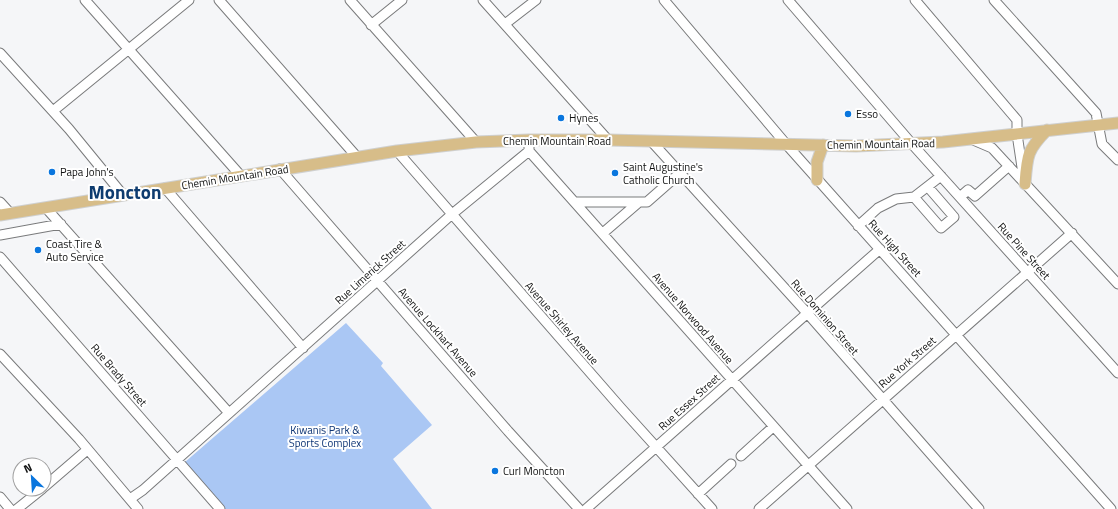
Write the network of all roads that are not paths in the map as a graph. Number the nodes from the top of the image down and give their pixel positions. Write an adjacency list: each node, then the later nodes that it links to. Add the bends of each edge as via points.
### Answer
1 (85, 0): 14 (street)
2 (189, 0): 14 (street)
3 (219, 0): 30 (street)
4 (350, 0): 12 (street)
5 (402, 0): 12 (street)
6 (483, 0): 13 (street)
7 (536, 0): 13 (street)
8 (664, 0): 25 (street, Rue High Street)
9 (788, 0): 26 (street, Rue Pine Street)
10 (915, 0): 20 (street, via 1017,120)
11 (994, 0): 18 (street, via 1096,113)
12 (371, 24): 23 (street)
13 (505, 24): 22 (street)
14 (129, 49): 16 (street); 35 (street)
15 (0, 53): 16 (street)
16 (52, 111): 41 (street)
17 (1118, 123): 18 (main road, Chemin Mountain Road)
18 (1099, 126): 19 (main road, Chemin Mountain Road); 31 (street, via 1102,144)
19 (1047, 130): 20 (main road, Chemin Mountain Road); 38 (main road, via 1034,144 1026,159)
20 (1017, 134): 21 (main road, Chemin Mountain Road); 38 (street)
21 (971, 139): 26 (main road, Chemin Mountain Road); 32 (street, via 992,148)
22 (608, 140): 24 (main road, Chemin Mountain Road); 27 (main road, Chemin Mountain Road)
23 (476, 142): 27 (main road, Chemin Mountain Road); 29 (main road, Chemin Mountain Road)
24 (652, 142): 25 (main road, Chemin Mountain Road); 34 (street, Rue Dominion Street)
25 (786, 144): 28 (main road, Chemin Mountain Road); 37 (street, Rue High Street)
26 (912, 144): 28 (main road, Chemin Mountain Road); 36 (street, Rue Pine Street)
27 (529, 145): 45 (street, Avenue Norwood Avenue); 49 (street, Rue Limerick Street)
28 (822, 145): 37 (main road, via 817,162)
29 (397, 151): 30 (main road, Chemin Mountain Road); 49 (street, Avenue Shirley Avenue)
30 (357, 157): 33 (main road, Chemin Mountain Road)
31 (1118, 160)
32 (1009, 166): 38 (street); 43 (street, via 974,196 968,190)
33 (280, 170): 35 (main road, Chemin Mountain Road); 58 (street, Avenue Lockhart Avenue)
34 (680, 173): 46 (street, via 647,202); 60 (street, Rue Dominion Street)
35 (242, 176): 40 (main road, Chemin Mountain Road)
36 (941, 176): 39 (street); 43 (street, Rue Pine Street)
37 (817, 180): 51 (street, Rue High Street)
38 (1025, 184): 52 (street)
39 (928, 187): 42 (street); 42 (street, via 954,217 941,228)
40 (165, 188): 41 (main road, Chemin Mountain Road); 62 (street)
41 (123, 195): 47 (main road, Chemin Mountain Road)
42 (914, 197): 51 (street, via 896,199 878,208)
43 (960, 197): 57 (street, Rue Pine Street)
44 (0, 202): 48 (street)
45 (575, 202): 46 (street); 53 (street, Avenue Norwood Avenue)
46 (639, 202): 53 (street)
47 (47, 209): 48 (main road, Chemin Mountain Road); 50 (street)
48 (5, 214)
49 (451, 215): 58 (street, Rue Limerick Street); 69 (street, Avenue Shirley Avenue)
50 (61, 224): 54 (street); 67 (street)
51 (858, 226): 55 (street, Rue High Street)
52 (1072, 233): 57 (street, Rue York Street); 59 (street)
53 (603, 234): 65 (street, Avenue Norwood Avenue)
54 (0, 235)
55 (880, 249): 60 (street, Rue Essex Street); 61 (street, Rue High Street)
56 (0, 257): 72 (street, Rue Brady Street)
57 (1027, 272): 61 (street, Rue York Street); 64 (street, Rue Pine Street)
58 (378, 282): 62 (street, Rue Limerick Street); 84 (street, Avenue Lockhart Avenue, via 508,432)
59 (1118, 284)
60 (808, 314): 65 (street, Rue Essex Street); 66 (street, Rue Dominion Street)
61 (957, 335): 66 (street, Rue York Street); 90 (street, Rue High Street)
62 (303, 348): 67 (street, Rue Limerick Street)
63 (0, 354): 70 (street)
64 (1118, 373)
65 (732, 380): 68 (street, Avenue Norwood Avenue); 69 (street, Rue Essex Street)
66 (882, 400): 74 (street, Rue York Street); 89 (street, Rue Dominion Street)
67 (228, 413): 72 (street, Rue Limerick Street)
68 (773, 427): 71 (street); 74 (street, Avenue Norwood Avenue)
69 (657, 447): 76 (street, Avenue Shirley Avenue); 85 (street, Rue Essex Street)
70 (88, 450): 75 (street); 79 (street)
71 (741, 456)
72 (177, 459): 79 (street, Rue Limerick Street); 83 (street, Rue Brady Street)
73 (731, 464): 76 (street)
74 (808, 466): 87 (street, Rue York Street); 88 (street, Avenue Norwood Avenue)
75 (52, 480)
76 (698, 494): 86 (street, Avenue Shirley Avenue)
77 (0, 497): 80 (street)
78 (32, 497): 81 (street)
79 (130, 499): 82 (street)
80 (10, 509)
81 (17, 509)
82 (138, 509)
83 (220, 509)
84 (579, 509)
85 (586, 509)
86 (712, 509)
87 (759, 509)
88 (847, 509)
89 (979, 509)
90 (1111, 509)

